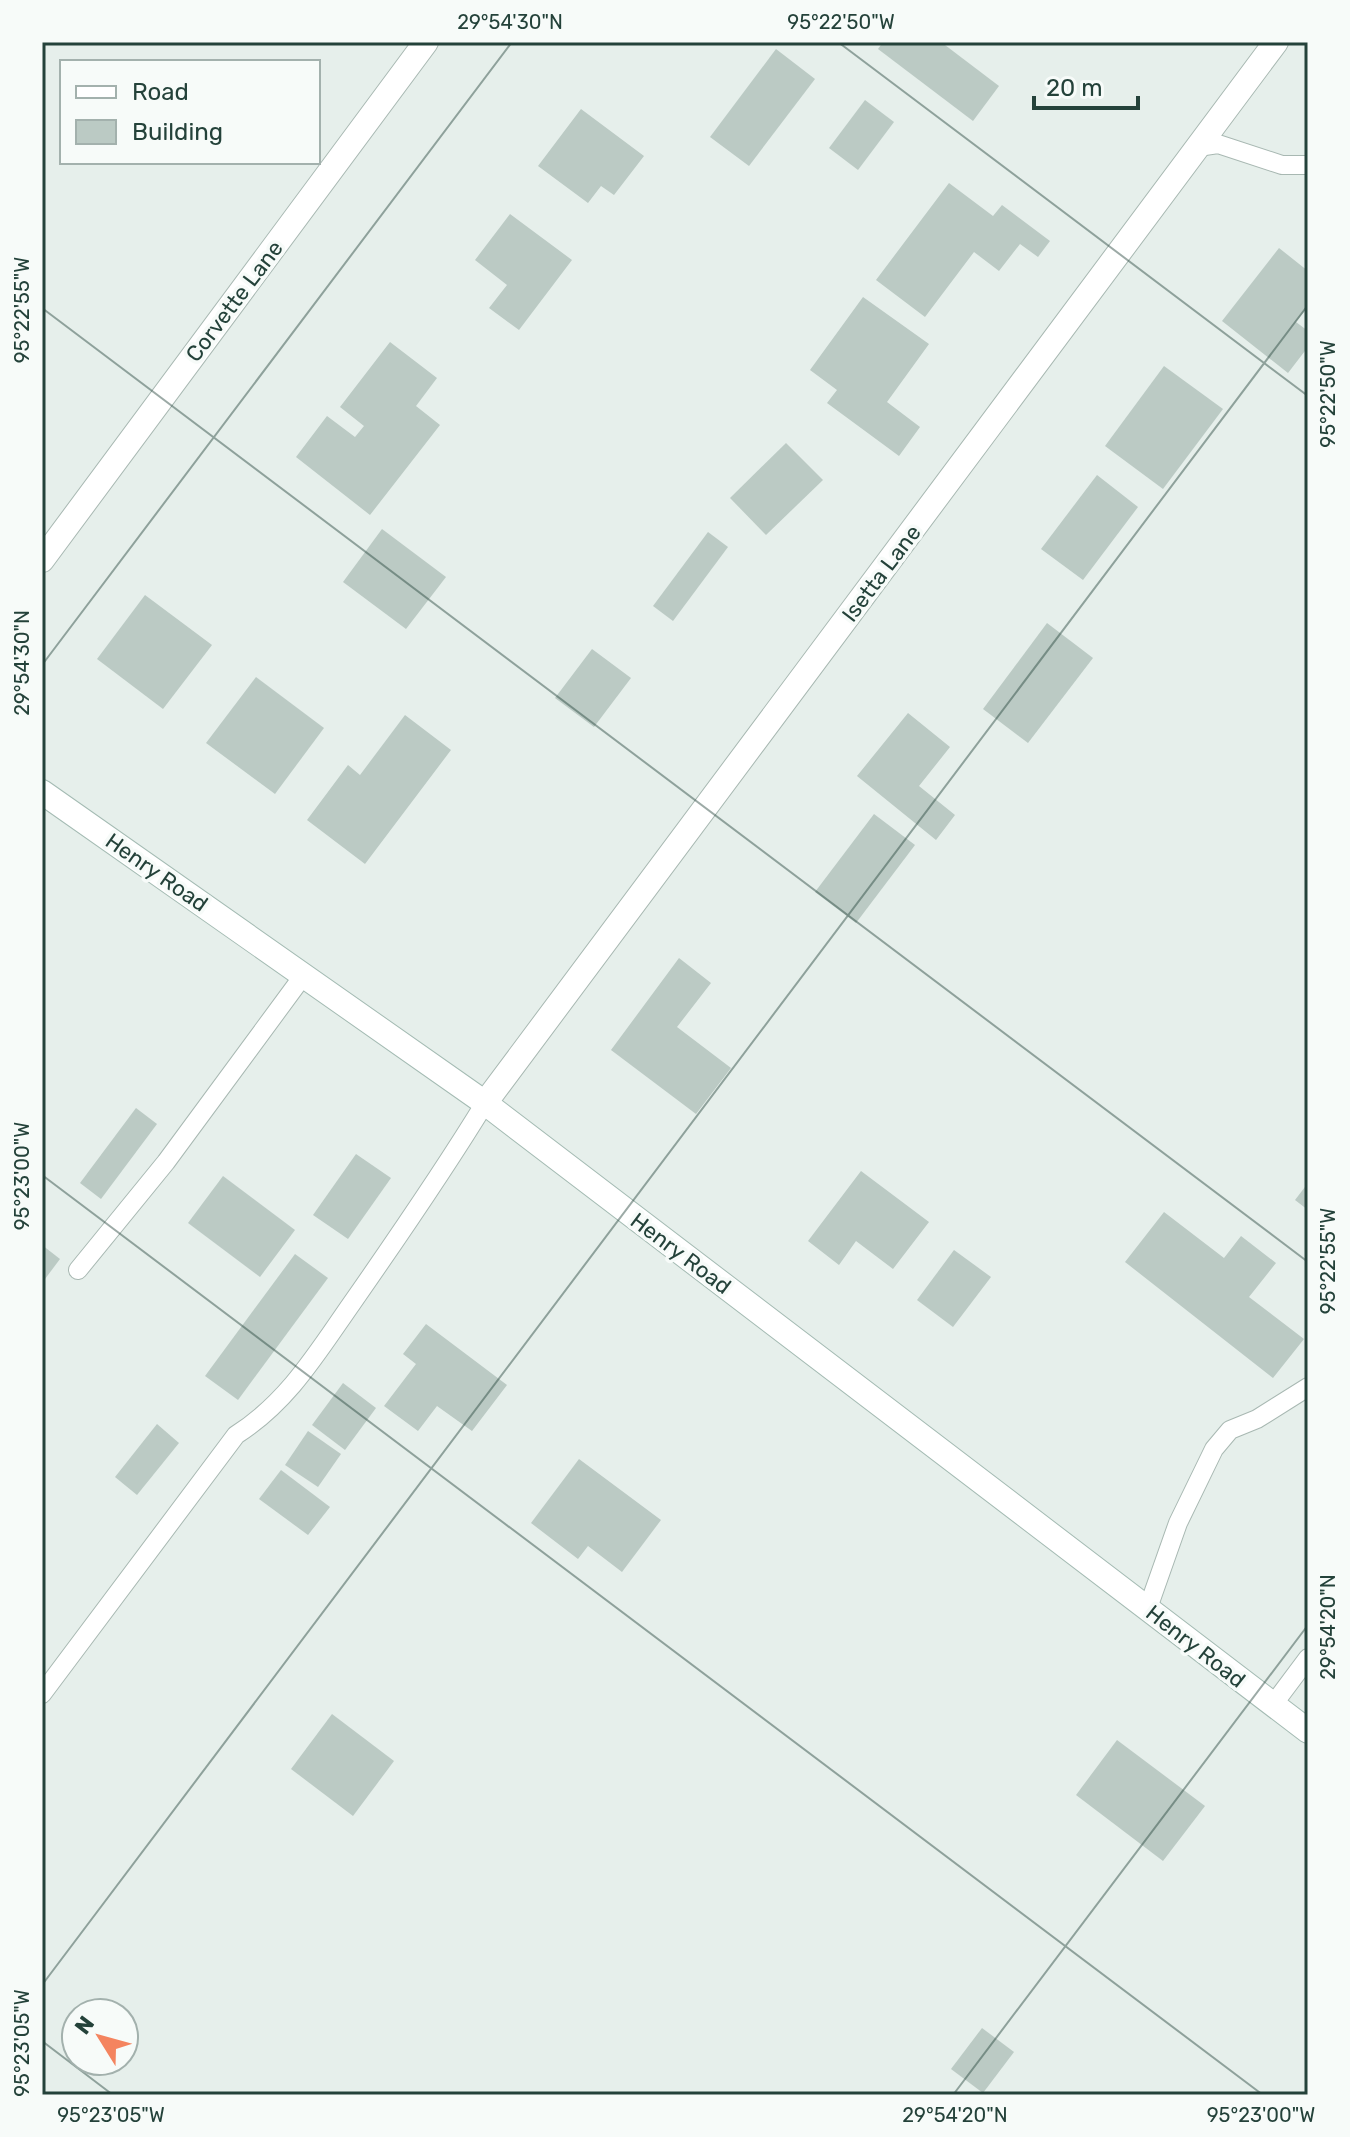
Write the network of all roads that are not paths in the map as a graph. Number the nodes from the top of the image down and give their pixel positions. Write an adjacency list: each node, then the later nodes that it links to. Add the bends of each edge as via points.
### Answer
1 (426, 42): 5 (street, Corvette Lane)
2 (1276, 42): 3 (street, Isetta Lane)
3 (1198, 147): 4 (lane, via 1218,144 1268,161); 8 (street, Isetta Lane)
4 (1308, 165)
5 (42, 560)
6 (46, 802): 7 (street, Henry Road)
7 (303, 976): 8 (street, Henry Road); 9 (lane, via 166,1162)
8 (485, 1103): 11 (street, Henry Road); 13 (lane, via 428,1196 304,1370 266,1416 236,1435)
9 (78, 1270)
10 (1308, 1387): 11 (lane, via 1230,1430 1214,1449 1178,1523)
11 (1148, 1608): 14 (street, Henry Road)
12 (1308, 1658): 14 (lane)
13 (42, 1694)
14 (1272, 1706): 15 (street, Henry Road)
15 (1308, 1731)

